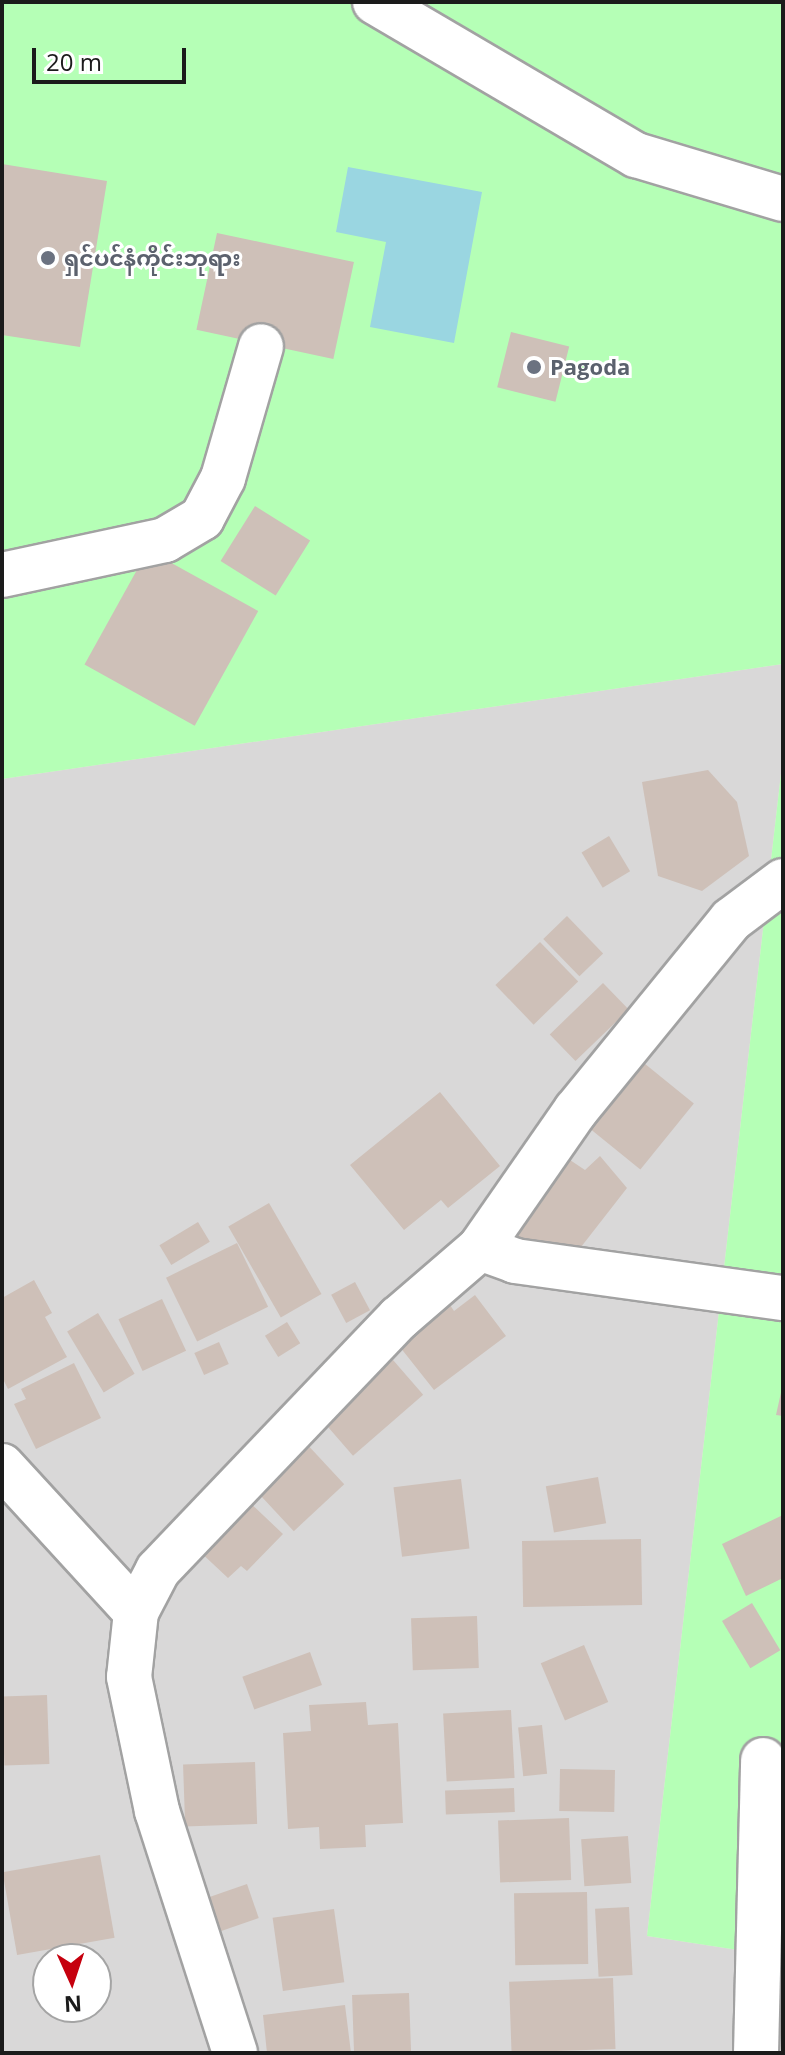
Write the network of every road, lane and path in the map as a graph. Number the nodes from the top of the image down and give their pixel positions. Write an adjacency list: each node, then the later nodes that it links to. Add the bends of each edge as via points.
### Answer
1 (375, 2): 2 (street, via 636,155)
2 (783, 199)
3 (261, 346): 4 (street, via 223,478 202,518 165,540)
4 (2, 575)
5 (783, 881): 6 (street, via 731,920 576,1110)
6 (480, 1248): 7 (street, via 515,1261); 9 (street, via 399,1318 158,1570)
7 (783, 1298)
8 (2, 1466): 9 (street)
9 (136, 1612): 11 (street, via 129,1677 157,1811)
10 (763, 1760): 12 (street)
11 (235, 2053)
12 (756, 2053)

